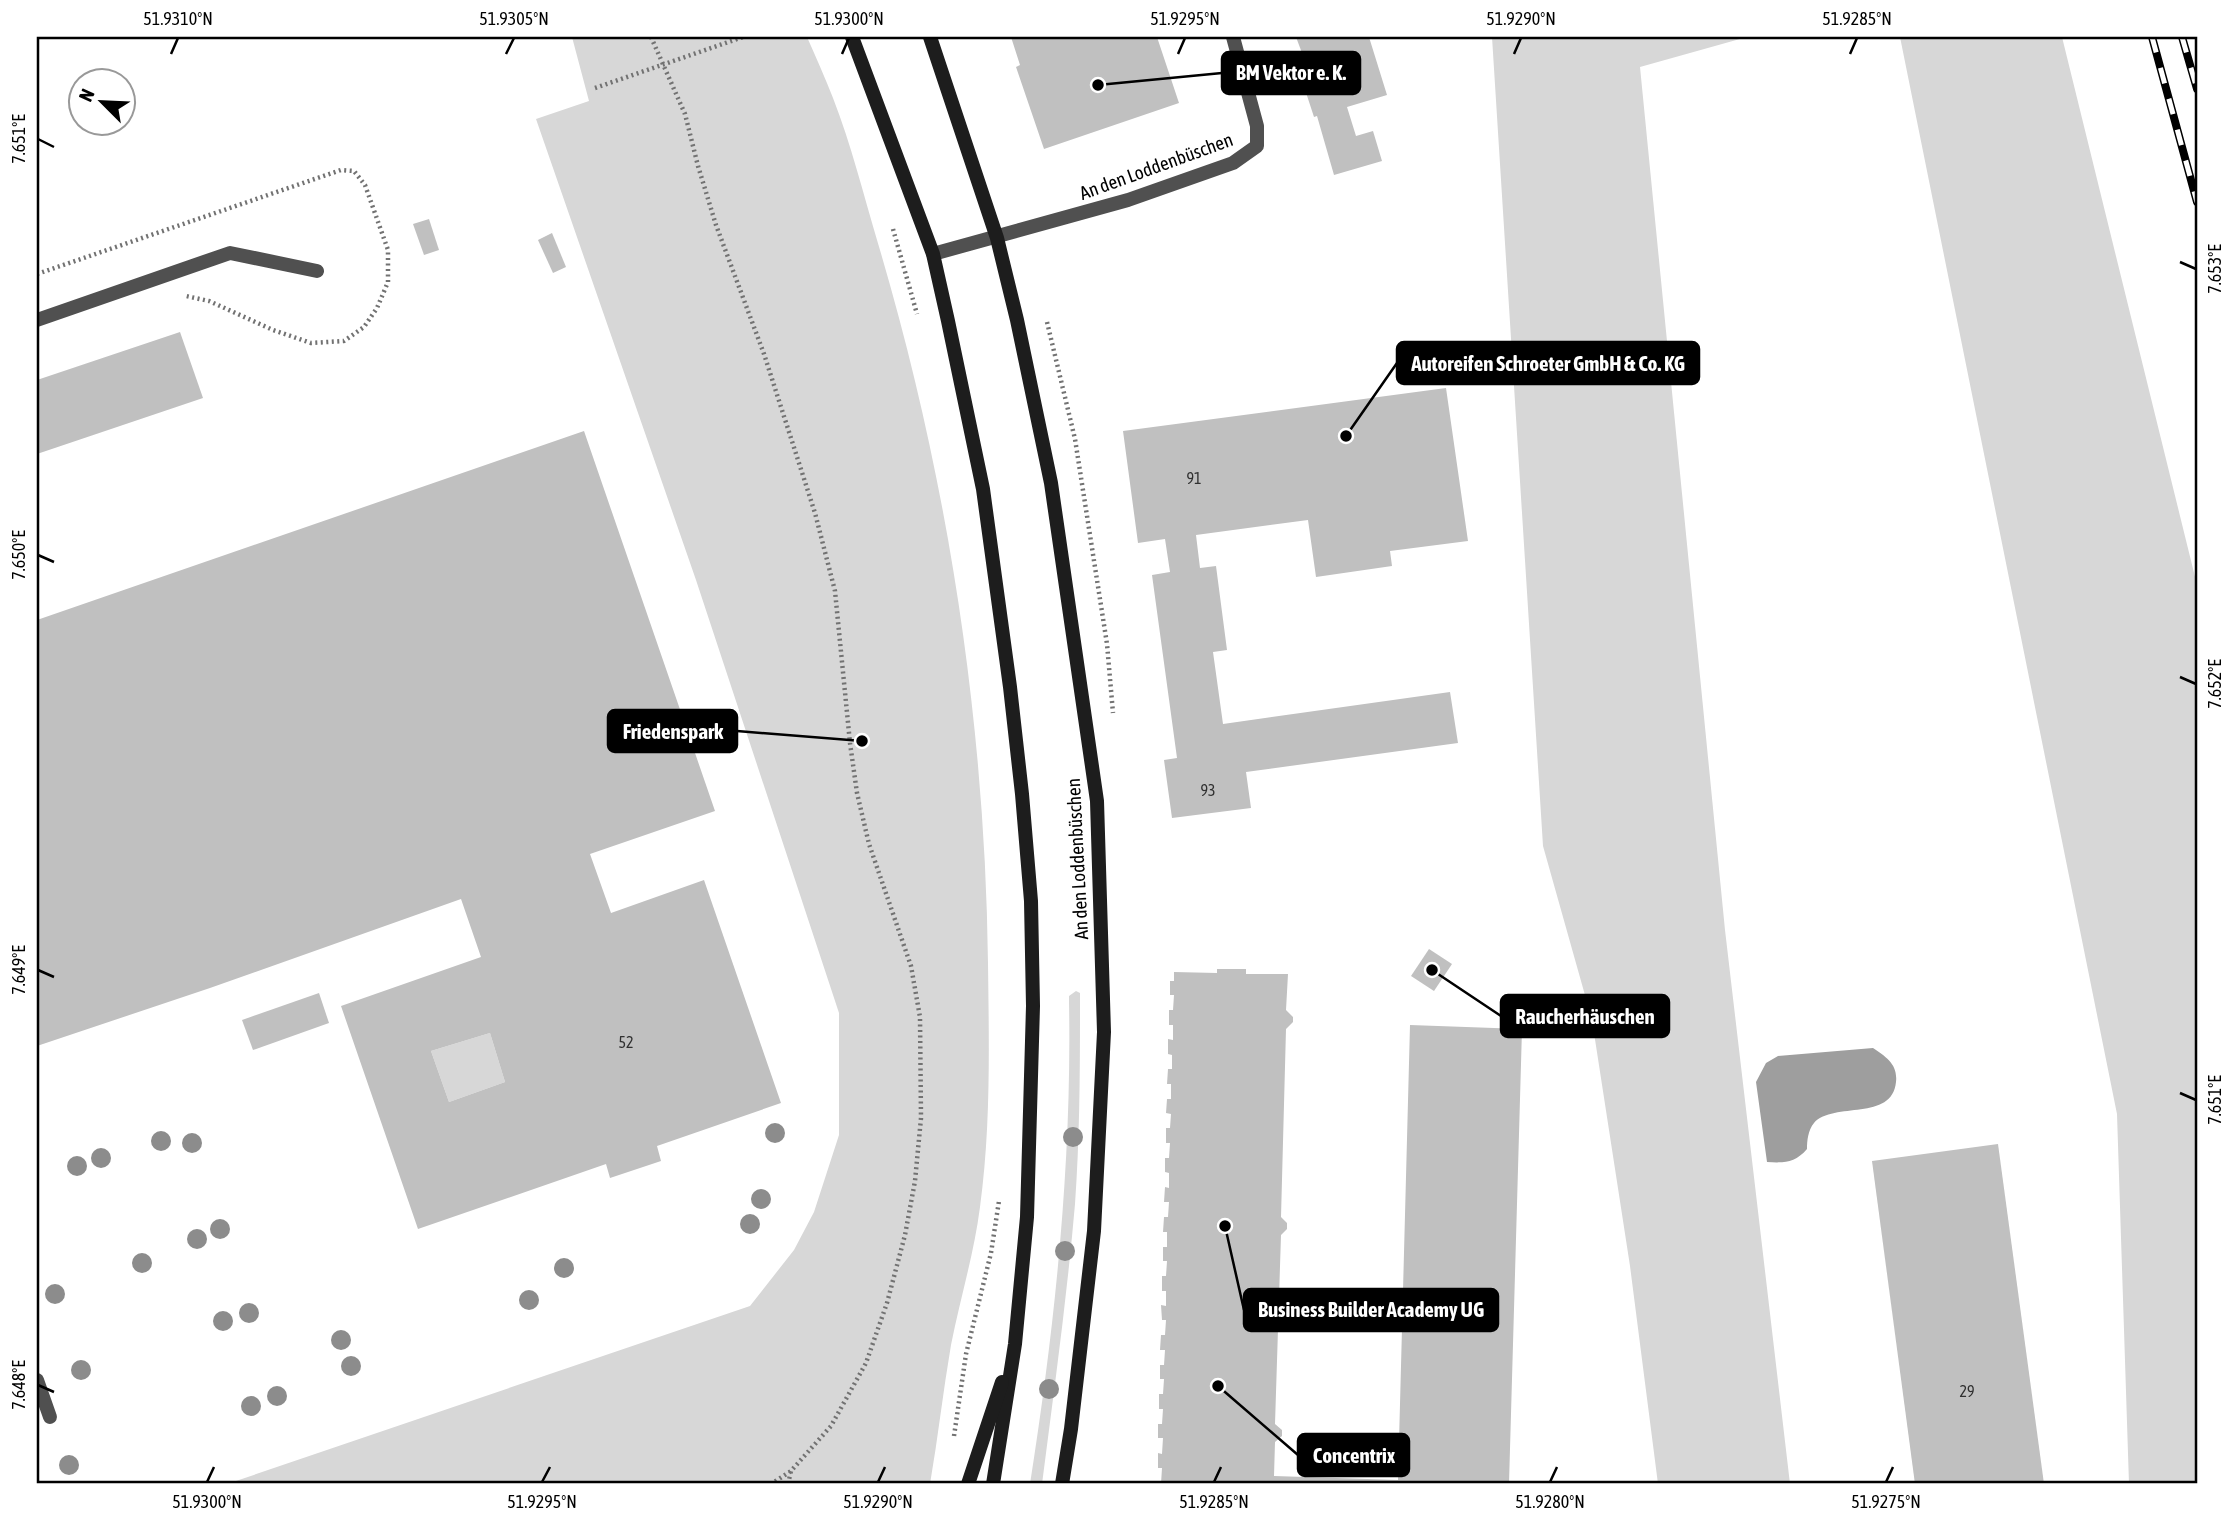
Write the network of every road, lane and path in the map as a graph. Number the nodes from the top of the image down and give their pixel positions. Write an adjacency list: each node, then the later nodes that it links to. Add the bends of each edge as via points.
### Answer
1 (651, 37): 6 (path)
2 (743, 37): 6 (path)
3 (852, 37): 10 (main road)
4 (930, 37): 9 (main road, An den Loddenbüschen)
5 (1233, 37): 9 (street, An den Loddenbüschen, via 1257,126 1257,146 1233,163)
6 (664, 64): 7 (path); 21 (path, via 685,114 716,225 815,513 835,591 857,793 869,844 911,966 920,1017 921,1118 915,1181 887,1303 850,1395 831,1426)
7 (595, 89)
8 (892, 228): 14 (path)
9 (997, 238): 10 (street, An den Loddenbüschen); 26 (main road, An den Loddenbüschen, via 1051,483 1097,801 1104,1032 1095,1204)
10 (933, 254): 17 (main road, via 983,489 1010,687 1031,901 1027,1203)
11 (317, 271): 15 (street, via 230,253)
12 (37, 274): 13 (path, via 341,170 354,171 365,186 388,250 388,282 377,309 344,341 311,343 209,301)
13 (180, 295)
14 (918, 318)
15 (37, 320)
16 (999, 1200): 20 (path, via 966,1354)
17 (1015, 1344): 24 (main road); 25 (main road)
18 (37, 1380): 19 (street)
19 (50, 1417)
20 (953, 1445)
21 (791, 1471): 22 (path); 23 (path)
22 (771, 1484)
23 (788, 1484)
24 (968, 1484)
25 (993, 1484)
26 (1062, 1484)

